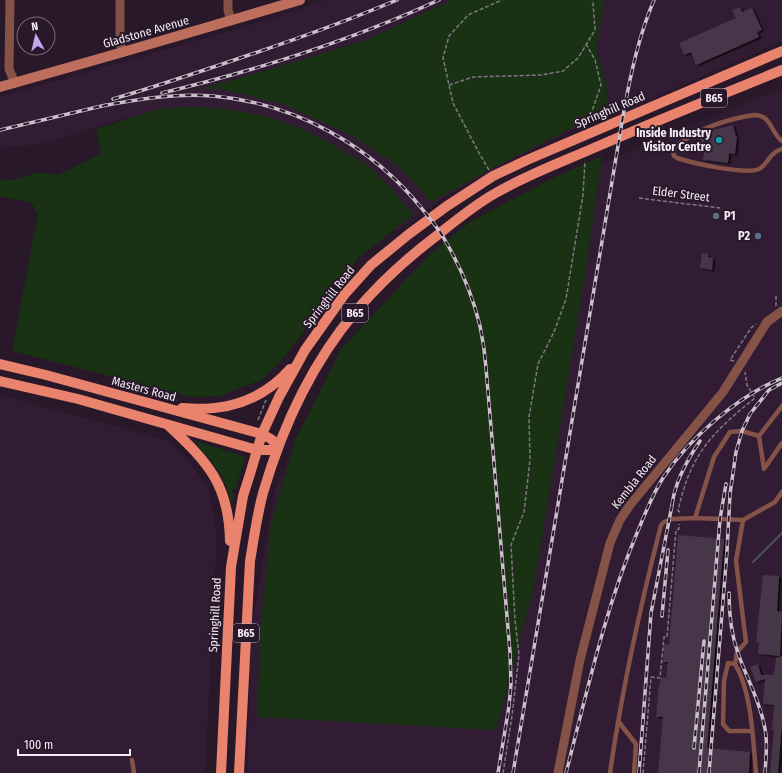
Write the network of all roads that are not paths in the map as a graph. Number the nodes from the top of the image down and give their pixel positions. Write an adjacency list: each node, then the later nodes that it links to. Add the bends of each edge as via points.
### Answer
1 (10, 0): 9 (street, via 9,69)
2 (120, 0): 7 (street, via 120,43)
3 (228, 0): 5 (street)
4 (300, 0): 5 (main road, Gladstone Avenue)
5 (231, 21): 7 (main road, Gladstone Avenue)
6 (782, 51): 14 (main road, Springhill Road / B65, via 493,176 447,206 371,265 344,295)
7 (124, 52): 9 (main road, Gladstone Avenue)
8 (782, 70): 23 (main road, B65, via 515,182 456,220 421,248 355,312 310,378)
9 (15, 83): 10 (main road, Gladstone Avenue)
10 (0, 87)
11 (782, 141): 12 (lane, via 766,118 754,115 717,123 700,130 676,146 673,155 707,166 753,170 761,167 772,154)
12 (782, 149)
13 (779, 308): 36 (street, Kembla Road, via 767,322 723,392 630,504 620,520 610,543 580,660)
14 (305, 350): 17 (main road, via 279,380 260,394 238,404 209,409); 20 (main road, Springhill Road / B65)
15 (0, 364): 17 (main road, Masters Road)
16 (0, 381): 19 (main road)
17 (152, 405): 20 (main road, Masters Road)
18 (782, 406): 21 (lane)
19 (166, 424): 24 (main road); 28 (main road, via 204,460 219,485 229,518)
20 (262, 434): 23 (main road, Masters Road); 24 (main road, Springhill Road / B65)
21 (759, 436): 22 (lane, via 764,469); 26 (lane, via 730,432 714,456)
22 (782, 443)
23 (278, 447): 24 (main road); 35 (main road, B65, via 263,493 250,561)
24 (257, 450): 28 (main road, Springhill Road / B65, via 244,496)
25 (782, 492): 27 (lane, via 775,502)
26 (695, 518): 27 (lane); 30 (lane, via 669,520 661,525 641,603)
27 (743, 520): 29 (lane, via 736,561 746,642 737,652)
28 (231, 567): 34 (main road, Springhill Road / B65)
29 (735, 664): 31 (lane, via 749,706); 31 (lane, via 728,663 724,682 723,724 729,731)
30 (618, 721): 37 (lane); 38 (lane, via 636,744)
31 (752, 731): 39 (lane)
32 (132, 760): 33 (lane)
33 (134, 773)
34 (221, 773)
35 (239, 773)
36 (558, 773)
37 (610, 773)
38 (634, 773)
39 (756, 773)

